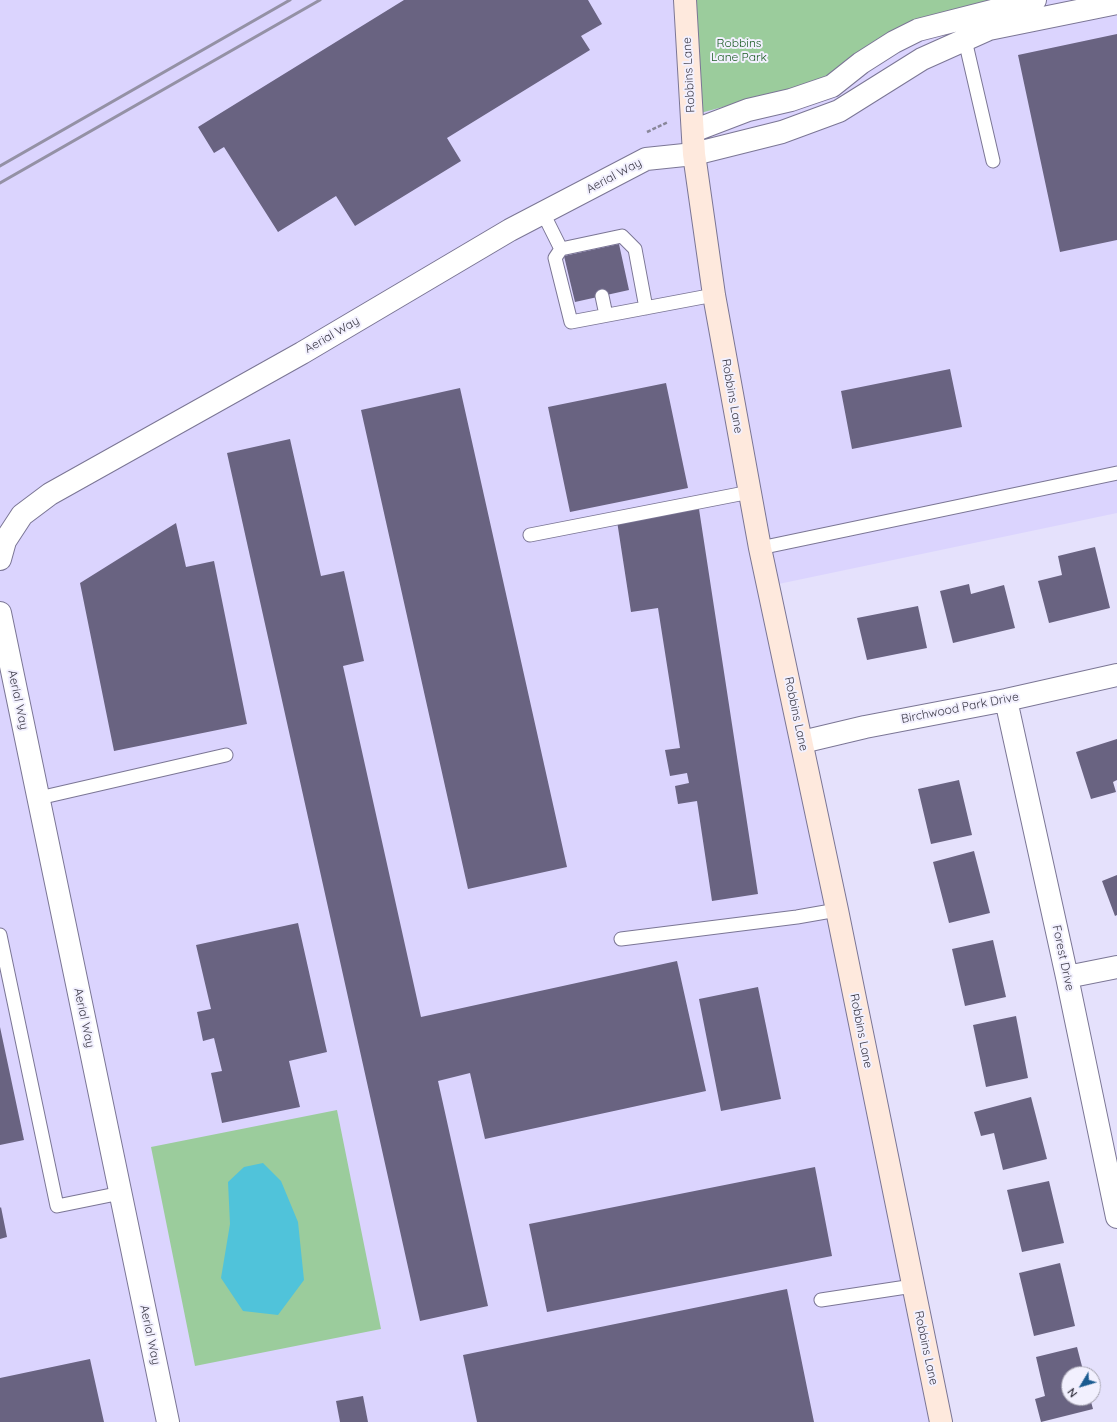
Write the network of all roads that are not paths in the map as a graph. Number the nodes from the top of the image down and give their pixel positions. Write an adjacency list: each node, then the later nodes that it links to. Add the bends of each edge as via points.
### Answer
1 (685, 0): 5 (street, Robbins Lane)
2 (1035, 0): 5 (street, via 918,30 861,63 832,86 791,100 748,110)
3 (1117, 3): 4 (street, Aerial Way, via 989,30)
4 (965, 40): 6 (street, Aerial Way, via 922,59 839,111 782,132); 7 (lane)
5 (693, 131): 6 (street, Robbins Lane)
6 (694, 154): 8 (street, Aerial Way, via 646,159); 10 (street, Robbins Lane)
7 (993, 161)
8 (543, 213): 9 (lane); 18 (street, Aerial Way, via 50,494 22,515 5,541)
9 (561, 249): 12 (lane, via 591,246 622,236 635,249); 13 (lane, via 555,258 571,322)
10 (714, 295): 12 (lane); 15 (street, Robbins Lane)
11 (602, 296): 13 (lane)
12 (646, 308): 13 (lane)
13 (606, 315)
14 (1117, 473): 17 (lane)
15 (750, 492): 16 (lane); 17 (street, Robbins Lane)
16 (530, 535)
17 (760, 548): 22 (street, Robbins Lane)
18 (0, 559)
19 (0, 613): 24 (street, Aerial Way)
20 (1117, 675): 21 (street, Birchwood Park Drive)
21 (1006, 700): 22 (street, Birchwood Park Drive); 29 (street, Forest Drive)
22 (802, 742): 25 (street, Robbins Lane)
23 (226, 755): 24 (lane)
24 (39, 798): 30 (street, Aerial Way)
25 (837, 910): 27 (lane); 32 (street, Robbins Lane)
26 (0, 935): 30 (lane, via 57,1206)
27 (621, 939)
28 (1117, 967): 29 (street)
29 (1068, 977): 31 (street, Forest Drive)
30 (121, 1193): 34 (street, Aerial Way)
31 (1117, 1217)
32 (913, 1286): 33 (lane); 35 (street, Robbins Lane)
33 (821, 1300)
34 (168, 1422)
35 (941, 1422)

